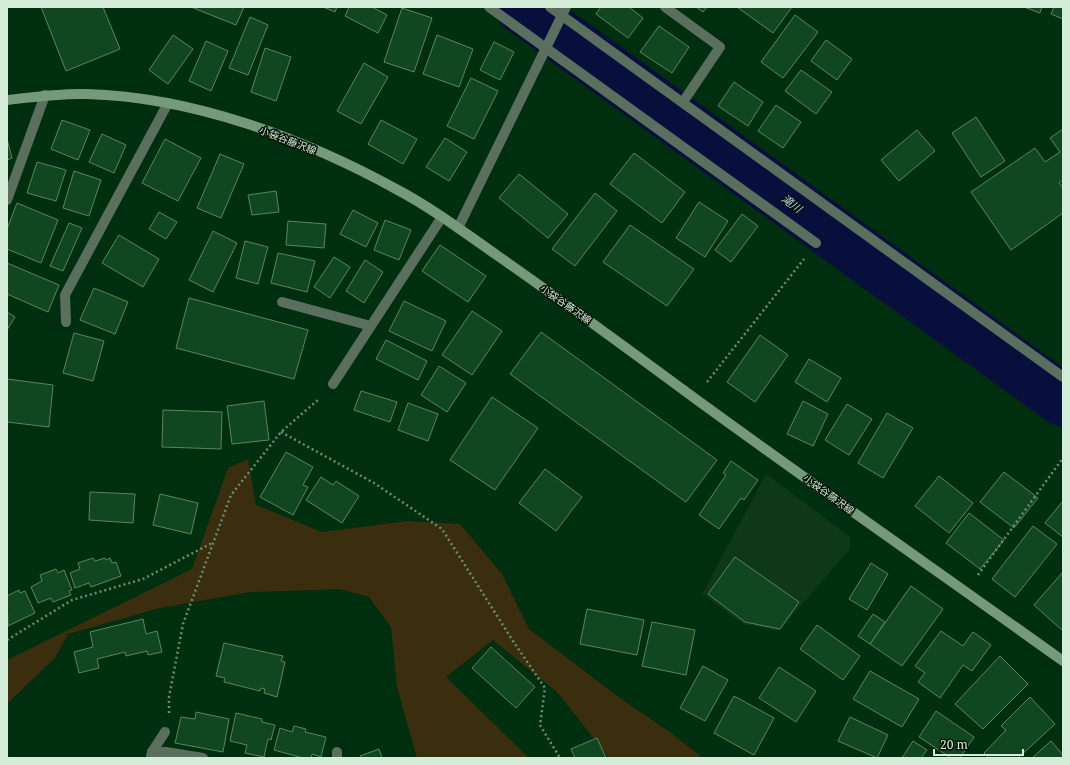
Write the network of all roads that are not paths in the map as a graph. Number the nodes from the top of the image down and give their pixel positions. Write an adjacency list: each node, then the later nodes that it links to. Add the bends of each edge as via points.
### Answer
1 (489, 7): 5 (street)
2 (550, 7): 4 (street)
3 (665, 7): 8 (street, via 720,47)
4 (562, 15): 5 (street); 8 (street)
5 (548, 45): 12 (street); 13 (street)
6 (45, 95): 7 (main road, 小袋谷藤沢線); 9 (main road, 小袋谷藤沢線, via 87,94); 10 (street)
7 (7, 100)
8 (683, 102): 17 (street)
9 (168, 103): 11 (main road, 小袋谷藤沢線, via 227,117 344,162 398,190); 15 (street, via 65,295)
10 (7, 200)
11 (442, 217): 12 (main road, 小袋谷藤沢線); 16 (street)
12 (458, 228): 19 (main road, 小袋谷藤沢線, via 582,314 694,398)
13 (816, 243)
14 (282, 302): 16 (street)
15 (66, 322)
16 (371, 326): 18 (street)
17 (1063, 377)
18 (333, 384)
19 (1063, 661)
20 (165, 732): 21 (street)
21 (151, 755): 22 (street)
22 (203, 758)

